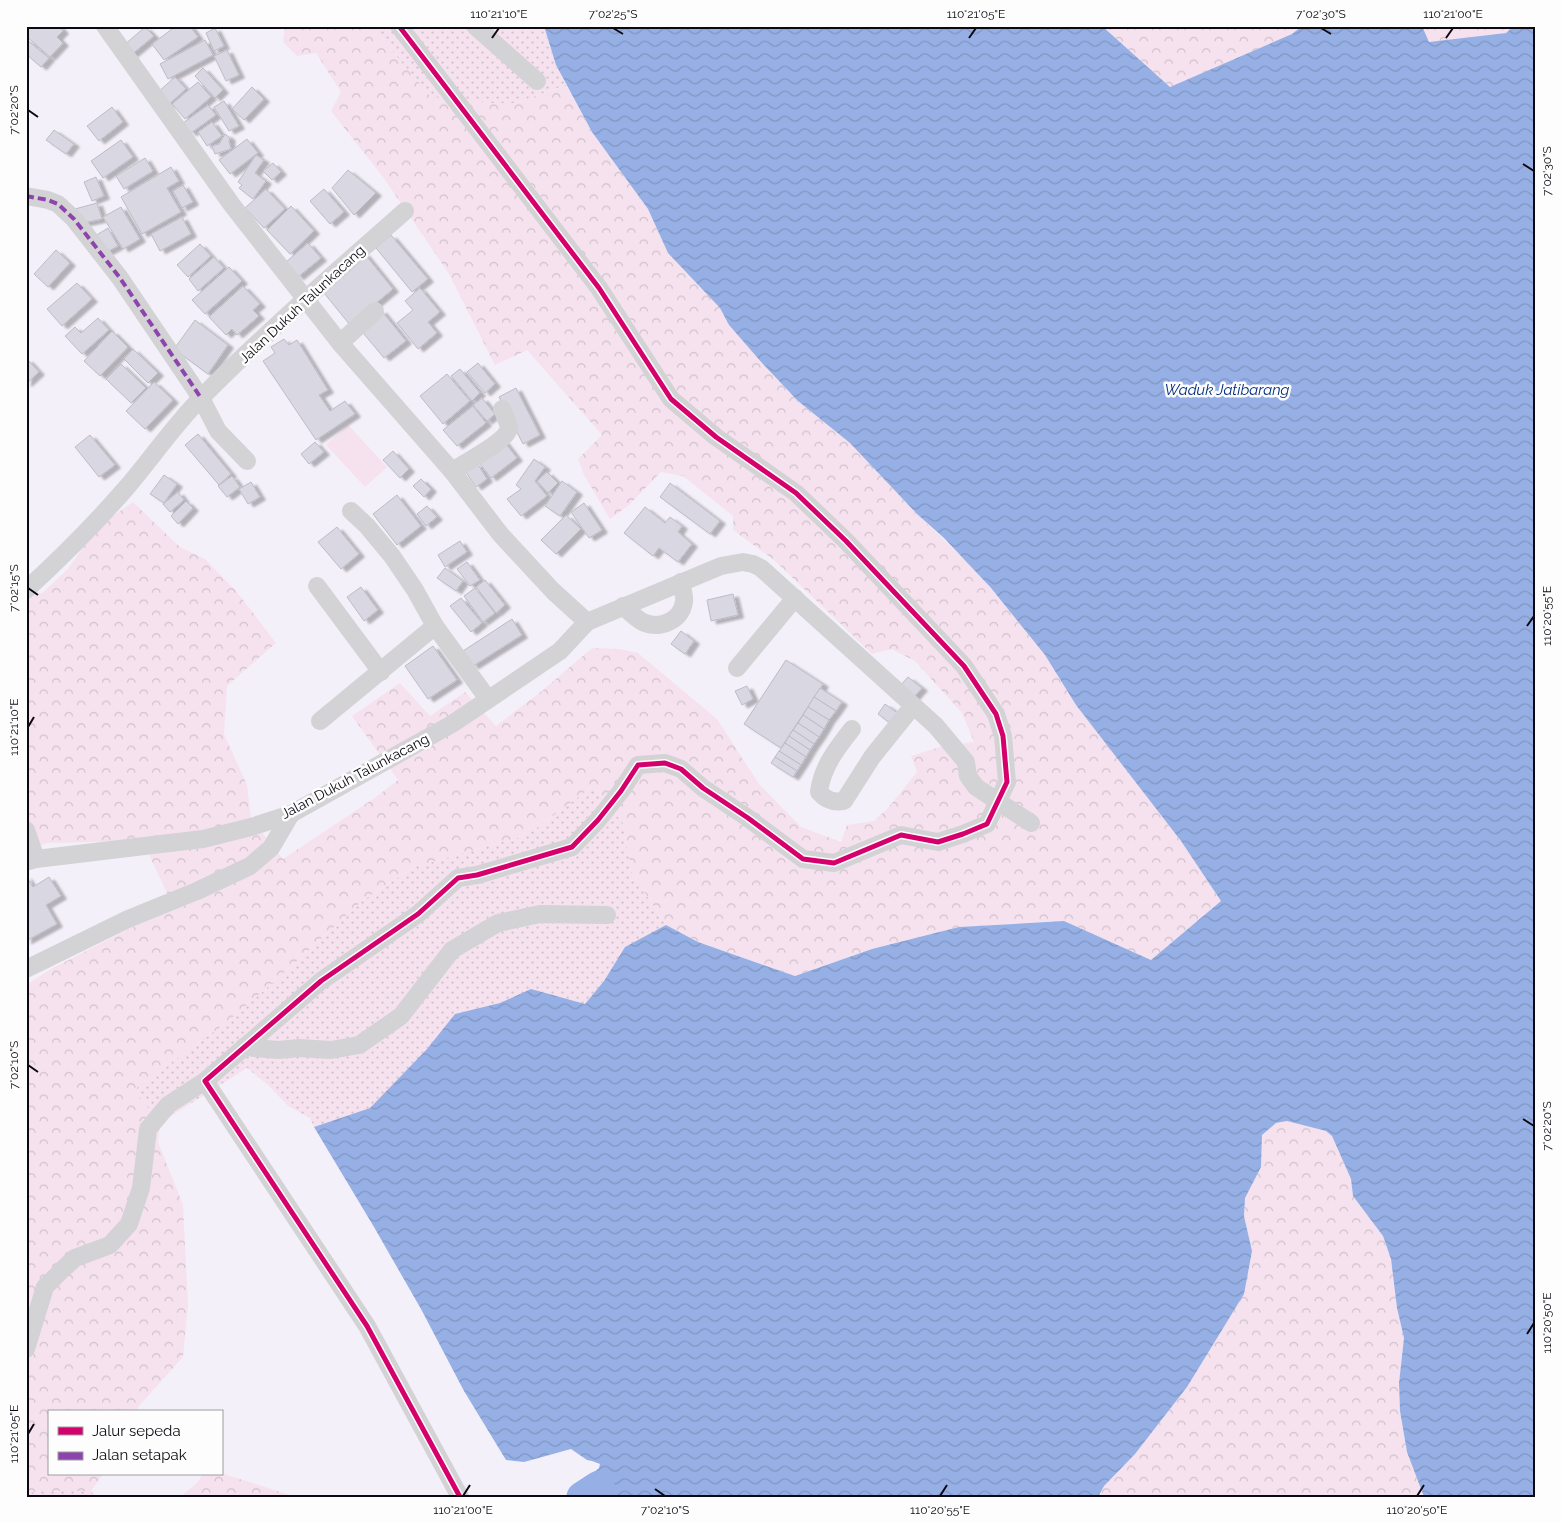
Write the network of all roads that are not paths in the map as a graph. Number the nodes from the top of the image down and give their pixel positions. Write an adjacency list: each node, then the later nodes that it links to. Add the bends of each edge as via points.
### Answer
1 (105, 26): 7 (street, via 232,205)
2 (399, 26): 34 (street, via 599,288 671,399 716,436 796,492 964,666 996,714 1007,782 987,824 938,842 901,835 834,863 803,859 681,769 665,763 638,765 598,820 572,848 458,878 418,914 321,981)
3 (476, 26): 4 (street)
4 (537, 81)
5 (26, 196): 10 (street, via 58,204 74,219 120,278)
6 (405, 211): 7 (street, Jalan Dukuh Talunkacang)
7 (305, 298): 9 (street); 10 (street, Jalan Dukuh Talunkacang)
8 (375, 312): 9 (street)
9 (340, 343): 13 (street)
10 (201, 398): 12 (street, via 218,431); 17 (street, Jalan Dukuh Talunkacang, via 92,526)
11 (502, 409): 13 (street, via 509,428 507,435)
12 (247, 461)
13 (452, 471): 20 (street, via 500,535)
14 (351, 511): 21 (street, via 392,556)
15 (681, 582): 18 (street, via 721,566 744,562 761,568); 19 (street); 19 (street, via 684,601 679,614 671,622 653,625 643,622)
16 (318, 586): 23 (street)
17 (26, 590)
18 (795, 598): 22 (street); 25 (street)
19 (623, 606): 20 (street)
20 (587, 622): 24 (street, Jalan Dukuh Talunkacang, via 560,651)
21 (435, 626): 23 (street); 24 (street)
22 (737, 668)
23 (381, 672): 26 (street)
24 (488, 699): 28 (street, Jalan Dukuh Talunkacang, via 452,724)
25 (913, 706): 27 (street, via 872,758 844,801 834,802 819,792 820,780 832,756); 29 (street, via 936,726 966,762 968,776 976,787)
26 (320, 721)
27 (852, 729)
28 (291, 814): 31 (street, Jalan Dukuh Talunkacang, via 203,839); 33 (street, via 271,848 250,866 128,919)
29 (1031, 823)
30 (26, 830): 31 (street, Jalan Dukuh Talunkacang)
31 (31, 861)
32 (607, 915): 34 (street, via 540,914 498,923 452,950 401,1016 359,1045 331,1050)
33 (26, 969)
34 (244, 1048): 35 (street)
35 (206, 1084): 36 (street, via 168,1105 148,1129 141,1188 129,1224 110,1245 76,1258 45,1287); 37 (street, via 367,1326)
36 (26, 1349)
37 (460, 1497)

